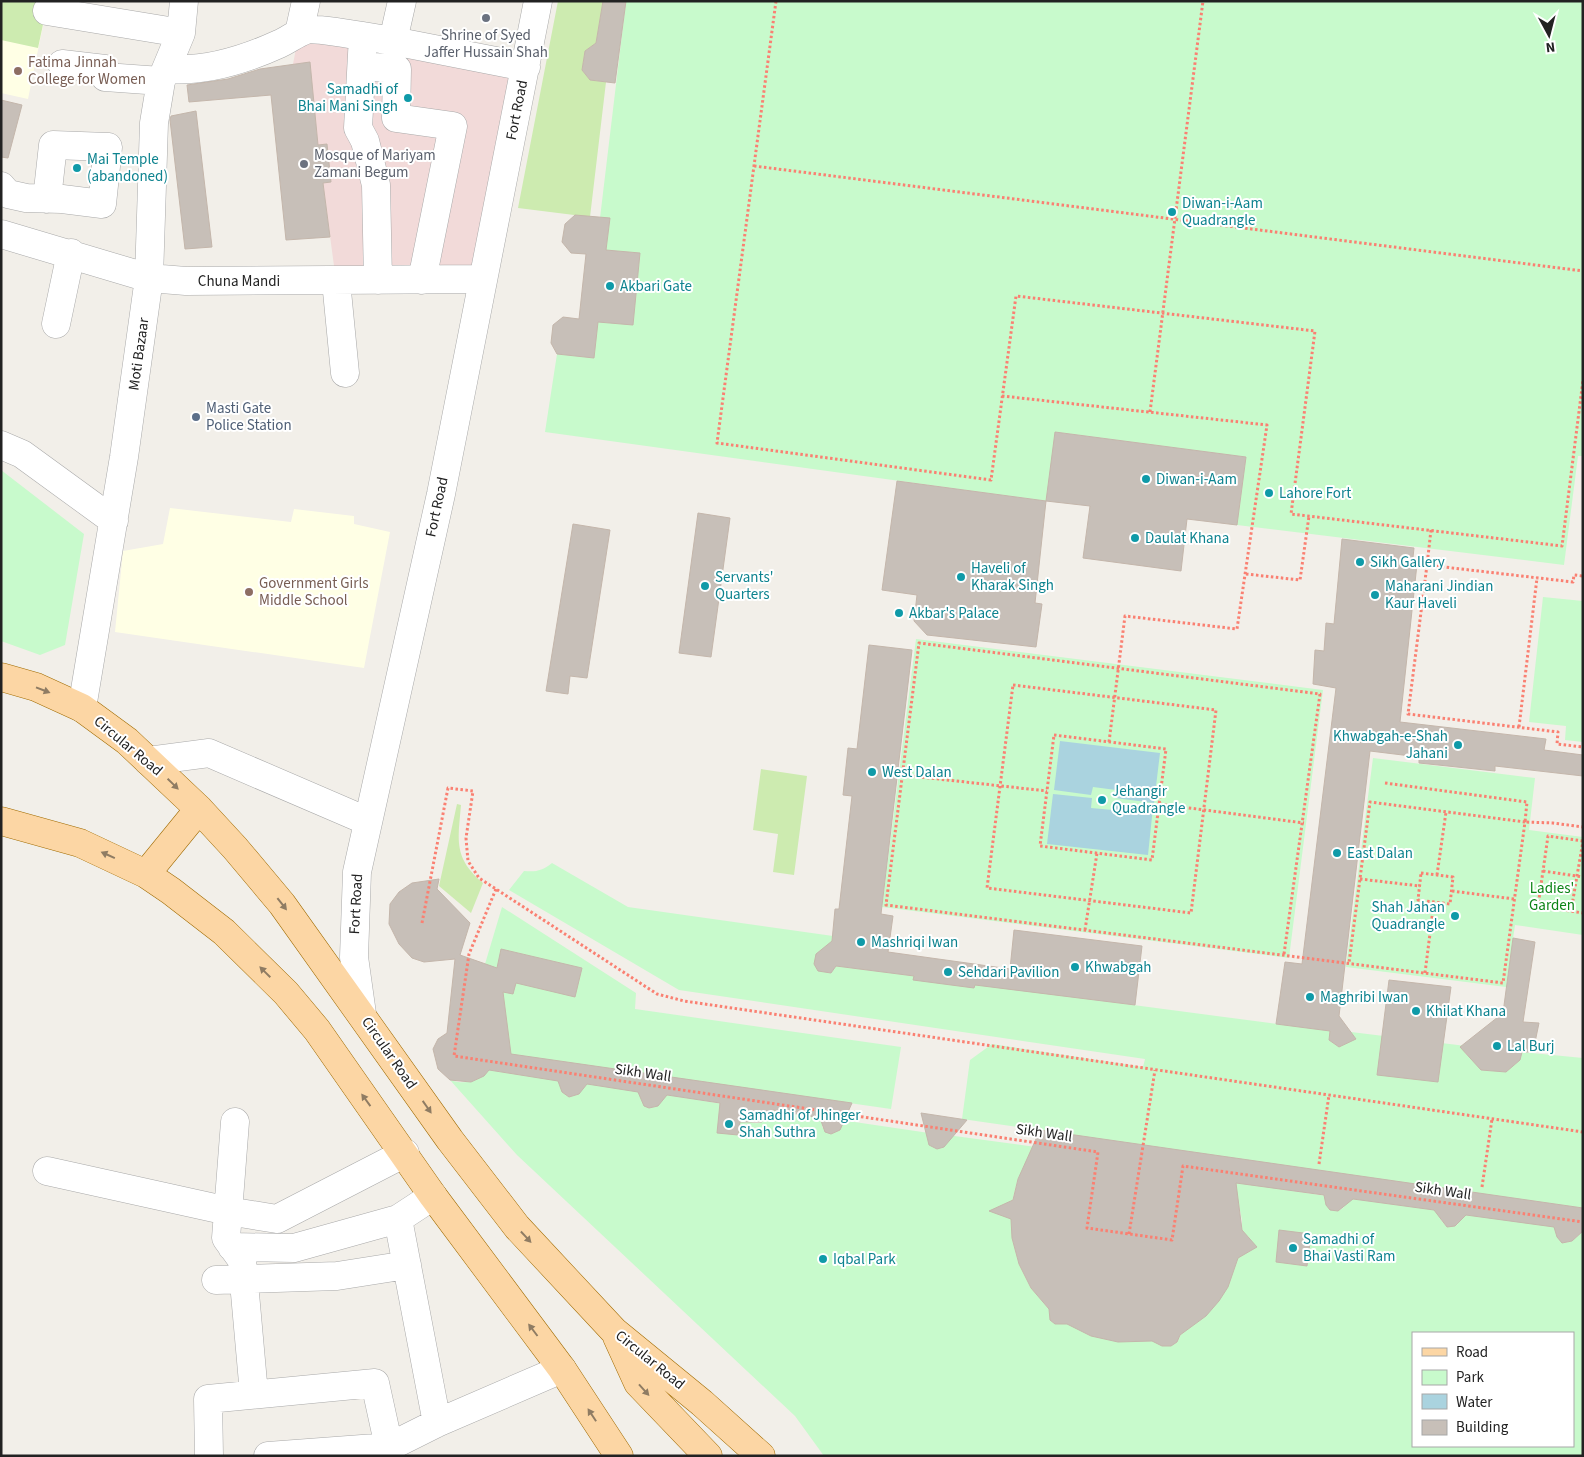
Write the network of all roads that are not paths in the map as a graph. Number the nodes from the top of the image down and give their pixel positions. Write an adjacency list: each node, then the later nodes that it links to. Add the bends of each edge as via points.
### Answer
1 (184, 1): 6 (street, Moti Bazaar)
2 (306, 1): 7 (street)
3 (402, 1): 9 (street)
4 (538, 1): 12 (street, Fort Road)
5 (47, 11): 6 (street)
6 (181, 33): 13 (street, Moti Bazaar)
7 (299, 33): 8 (street, via 307,29); 13 (street, via 233,61)
8 (363, 36): 9 (street); 11 (street)
9 (393, 41): 12 (street)
10 (62, 64): 13 (street, via 105,69 105,77)
11 (362, 66): 21 (street, via 358,128 365,141 376,186); 22 (street, via 397,69 396,118 453,126)
12 (526, 67): 19 (street, Fort Road)
13 (164, 75): 18 (street, Moti Bazaar, via 154,124)
14 (1, 186): 15 (street, via 8,194)
15 (47, 199)
16 (1, 234): 17 (street, Chuna Mandi)
17 (71, 253): 18 (street, Chuna Mandi); 23 (street)
18 (149, 278): 20 (street, Chuna Mandi, via 186,281); 26 (street, Moti Bazaar)
19 (483, 279): 22 (street, Chuna Mandi); 32 (street, Fort Road, via 441,494)
20 (336, 280): 21 (street, Chuna Mandi); 24 (street)
21 (378, 280): 22 (street, Chuna Mandi)
22 (422, 280)
23 (56, 324)
24 (345, 373)
25 (1, 445): 26 (street, via 22,454)
26 (114, 521): 28 (street, Moti Bazaar)
27 (1, 678): 28 (main road, Circular Road, one-way to 28, via 36,687)
28 (82, 708): 29 (main road, Circular Road)
29 (148, 761): 30 (main road, Circular Road, one-way to 30); 32 (street, via 209,753)
30 (199, 809): 33 (main road); 34 (main road, Circular Road, one-way to 34, via 282,904)
31 (1, 821): 33 (main road, one-way to 31, via 80,844)
32 (367, 822): 34 (street, Fort Road, via 357,872 354,957)
33 (146, 874): 36 (main road, one-way to 33, via 317,1030 286,993 224,932)
34 (362, 1014): 48 (main road, Circular Road, one-way to 48, via 450,1140 517,1227)
35 (235, 1122): 40 (street)
36 (405, 1153): 38 (street); 39 (main road)
37 (47, 1171): 40 (street)
38 (322, 1196): 40 (street, via 277,1219); 42 (street)
39 (433, 1196): 41 (street); 49 (main road, one-way to 39)
40 (228, 1211): 43 (street, via 226,1238)
41 (398, 1219): 42 (street); 44 (street)
42 (330, 1238): 43 (street, via 294,1248); 45 (street)
43 (232, 1246): 46 (street, via 242,1260)
44 (407, 1265): 45 (street); 51 (street)
45 (337, 1276): 46 (street)
46 (243, 1279): 47 (street); 50 (street)
47 (216, 1280)
48 (614, 1331): 57 (main road, one-way to 57, via 638,1383); 58 (main road, Circular Road)
49 (562, 1369): 51 (street); 53 (main road, one-way to 49)
50 (254, 1394): 52 (street, via 375,1383); 55 (street, via 208,1399)
51 (437, 1423): 52 (street)
52 (390, 1451): 54 (street)
53 (613, 1452)
54 (309, 1454): 56 (street)
55 (209, 1456)
56 (268, 1456)
57 (708, 1456)
58 (761, 1456)

